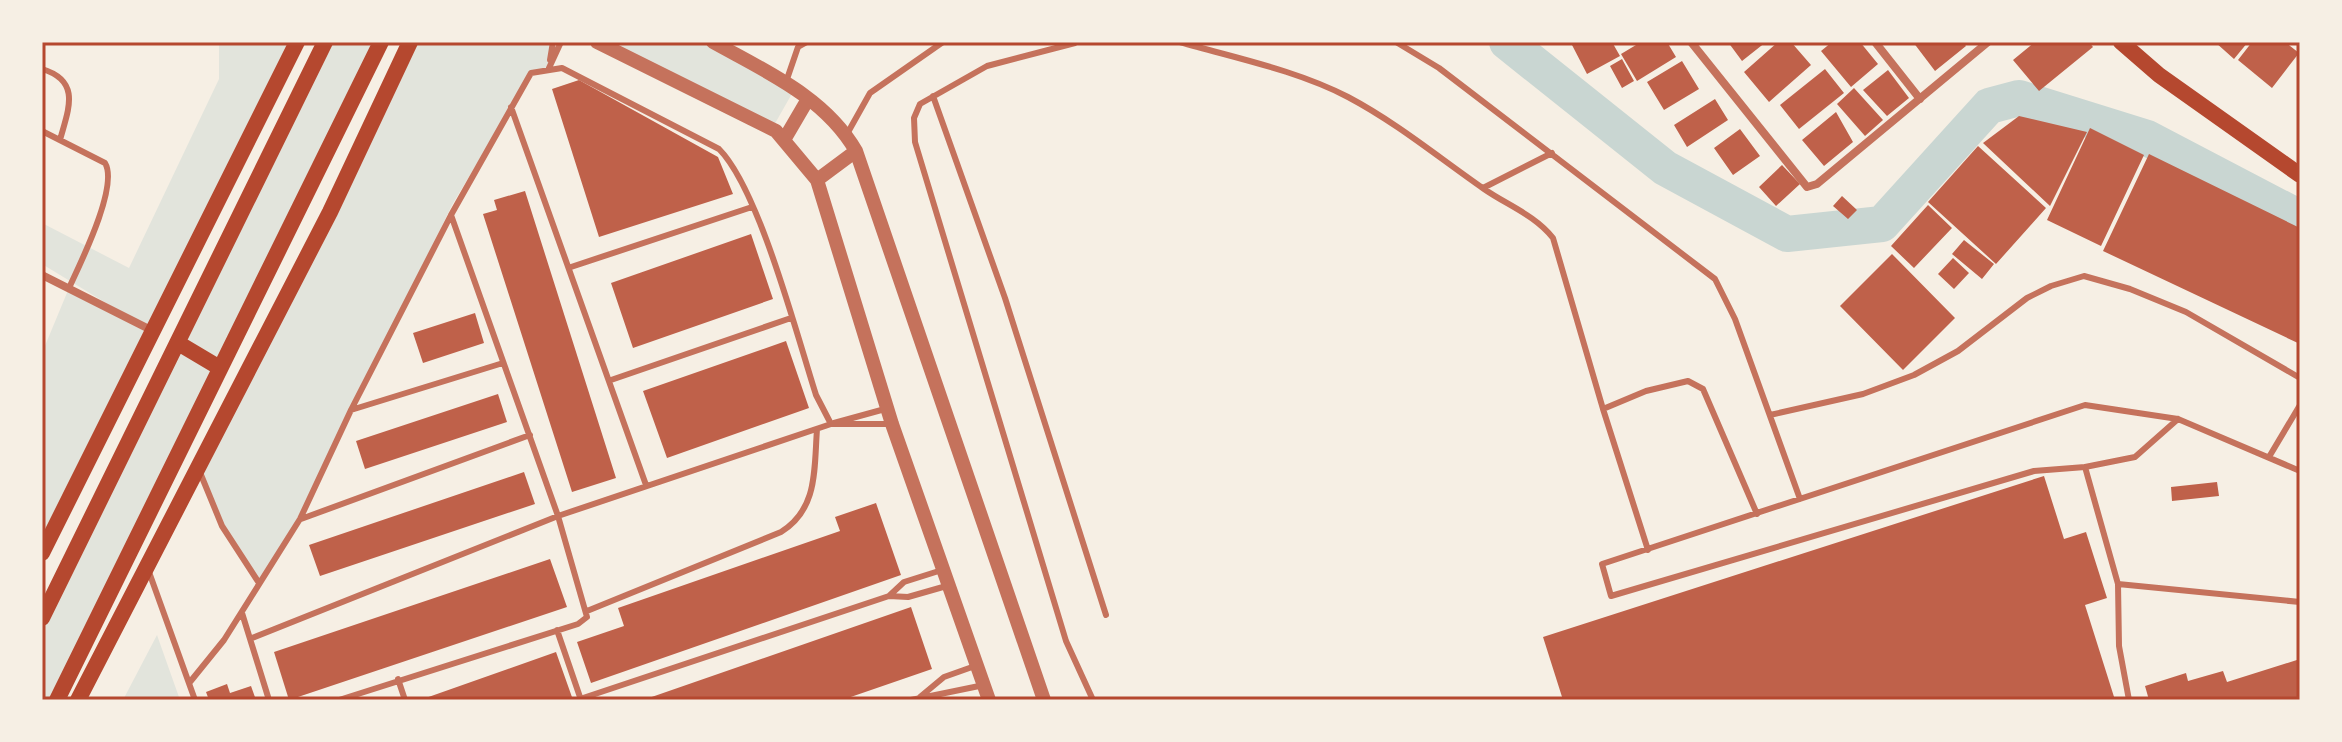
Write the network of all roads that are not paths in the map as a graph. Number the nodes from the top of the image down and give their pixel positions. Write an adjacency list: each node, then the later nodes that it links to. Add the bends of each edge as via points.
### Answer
1 (297, 42): 42 (main road)
2 (325, 42): 43 (main road)
3 (381, 42): 22 (main road)
4 (410, 42): 25 (main road)
5 (553, 42): 18 (lane)
6 (561, 42): 18 (lane)
7 (597, 42): 30 (street, via 776,131)
8 (713, 42): 20 (street)
9 (807, 42): 20 (lane, via 798,47)
10 (943, 42): 28 (lane, via 870,93)
11 (1180, 42): 35 (lane, via 1346,96 1416,138)
12 (1396, 42): 32 (lane)
13 (1691, 42): 24 (street, via 1807,187)
14 (1875, 42): 24 (street)
15 (1988, 42): 24 (street)
16 (2121, 42): 33 (main road)
17 (1075, 43): 21 (lane, via 987,66)
18 (549, 68): 26 (lane, via 531,73); 36 (lane, via 562,68 719,149 734,167)
19 (42, 69): 29 (lane, via 55,73 70,99)
20 (786, 82): 23 (street)
21 (933, 96): 79 (lane, via 1005,298); 100 (lane, via 920,104 914,118 915,142 1066,641)
22 (353, 97): 25 (main road); 45 (main road)
23 (808, 99): 28 (street); 30 (street)
24 (1920, 99)
25 (377, 107): 60 (main road, via 330,212)
26 (511, 107): 37 (lane); 38 (lane)
27 (42, 131): 29 (lane)
28 (847, 135): 31 (street)
29 (60, 140): 40 (lane, via 105,163 110,176)
30 (784, 140): 34 (street)
31 (856, 151): 34 (street); 99 (street)
32 (1552, 153): 35 (lane); 52 (lane, via 1715,279)
33 (2300, 175)
34 (817, 180): 49 (street)
35 (1483, 188): 50 (lane, via 1543,225 1553,238)
36 (752, 207): 38 (lane); 41 (lane)
37 (451, 215): 44 (lane); 51 (lane)
38 (571, 267): 47 (lane)
39 (42, 275): 40 (street)
40 (69, 288): 42 (street)
41 (791, 318): 47 (lane); 54 (lane)
42 (154, 331): 68 (main road)
43 (178, 343): 45 (main road); 74 (main road)
44 (503, 363): 51 (lane); 57 (lane)
45 (220, 368): 81 (main road)
46 (2300, 378): 52 (lane, via 2186,312 2084,276 2027,298 1958,351 1914,375 1863,394)
47 (611, 380): 62 (lane)
48 (2300, 405): 58 (lane)
49 (887, 409): 54 (lane); 55 (street)
50 (1603, 409): 64 (lane, via 1688,381 1703,389); 67 (lane)
51 (351, 410): 66 (lane)
52 (1770, 415): 63 (lane)
53 (2178, 419): 58 (lane); 59 (lane, via 2135,457); 63 (lane, via 2085,405)
54 (831, 424): 55 (lane); 56 (lane)
55 (892, 424): 70 (street)
56 (817, 429): 62 (lane); 77 (lane, via 811,488 800,520)
57 (530, 435): 65 (lane); 66 (lane)
58 (2269, 457): 61 (lane)
59 (2085, 467): 67 (lane, via 2034,471 1611,596 1602,564); 72 (lane)
60 (198, 468): 69 (main road); 71 (lane, via 222,526)
61 (2300, 471)
62 (646, 485): 65 (lane)
63 (1800, 499): 64 (lane)
64 (1757, 514): 67 (lane)
65 (558, 516): 77 (lane); 84 (lane)
66 (300, 519): 71 (lane)
67 (1648, 550)
68 (42, 553)
69 (147, 567): 83 (main road); 87 (lane)
70 (945, 570): 73 (street); 75 (lane, via 904,582)
71 (259, 583): 78 (lane)
72 (2118, 584): 76 (lane); 103 (lane, via 2119,646)
73 (950, 585): 75 (lane, via 908,597); 85 (street)
74 (47, 596): 80 (main road)
75 (889, 596): 90 (lane)
76 (2300, 602)
77 (587, 611): 82 (lane, via 584,620)
78 (242, 613): 84 (lane); 87 (lane)
79 (1106, 615)
80 (42, 618)
81 (93, 627): 83 (main road); 91 (main road)
82 (557, 630): 86 (lane); 90 (lane)
83 (112, 636): 92 (main road)
84 (252, 638): 94 (lane)
85 (977, 666): 88 (street); 89 (lane, via 944,677)
86 (398, 679): 95 (lane); 96 (lane)
87 (190, 682): 93 (lane)
88 (984, 685): 89 (lane); 98 (street)
89 (920, 697): 97 (lane)
90 (580, 699)
91 (57, 700)
92 (78, 700)
93 (195, 700)
94 (269, 700)
95 (339, 700)
96 (405, 700)
97 (911, 700)
98 (989, 700)
99 (1044, 700)
100 (1093, 700)
101 (1290, 700): 102 (lane)
102 (1317, 700)
103 (2129, 700)

